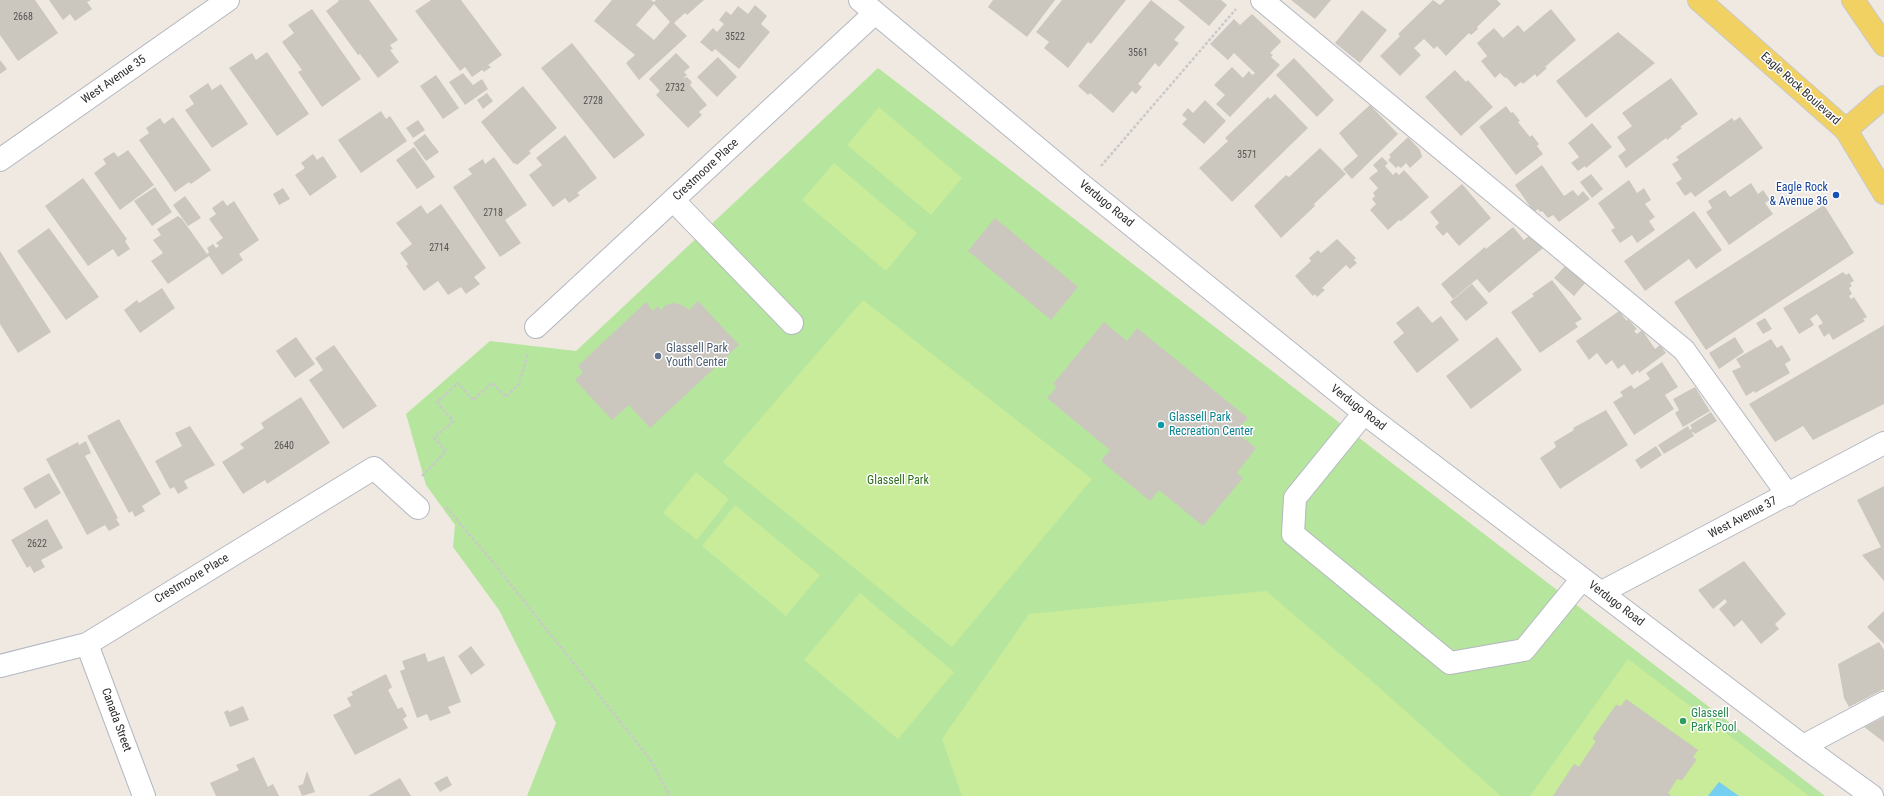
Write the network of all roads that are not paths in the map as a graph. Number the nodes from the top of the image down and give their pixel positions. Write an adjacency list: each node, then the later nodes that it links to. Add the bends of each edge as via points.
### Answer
1 (228, 0): 9 (street, West Avenue 35)
2 (1262, 0): 16 (street, via 1684,350)
3 (1699, 0): 8 (main road, Eagle Rock Boulevard)
4 (1853, 0): 6 (main road)
5 (867, 6): 11 (street, Crestmoore Place); 14 (street, Verdugo Road)
6 (1884, 44)
7 (1884, 96): 8 (main road)
8 (1846, 130): 10 (main road, Eagle Rock Boulevard)
9 (0, 160)
10 (1884, 192)
11 (673, 200): 12 (street); 13 (street, Crestmoore Place)
12 (792, 323)
13 (536, 327)
14 (1364, 413): 18 (street, Verdugo Road); 18 (street, via 1295,498 1294,534 1450,663 1524,650)
15 (1884, 443): 16 (street, West Avenue 37)
16 (1788, 494): 19 (street, West Avenue 37)
17 (418, 508): 20 (street, Crestmoore Place, via 374,468)
18 (1582, 579): 19 (street, Verdugo Road)
19 (1602, 592): 23 (street, Verdugo Road)
20 (87, 644): 21 (street, Crestmoore Place); 24 (street, Canada Street)
21 (0, 666)
22 (1884, 703): 23 (street)
23 (1803, 746): 25 (street, Verdugo Road)
24 (144, 796)
25 (1872, 796)

